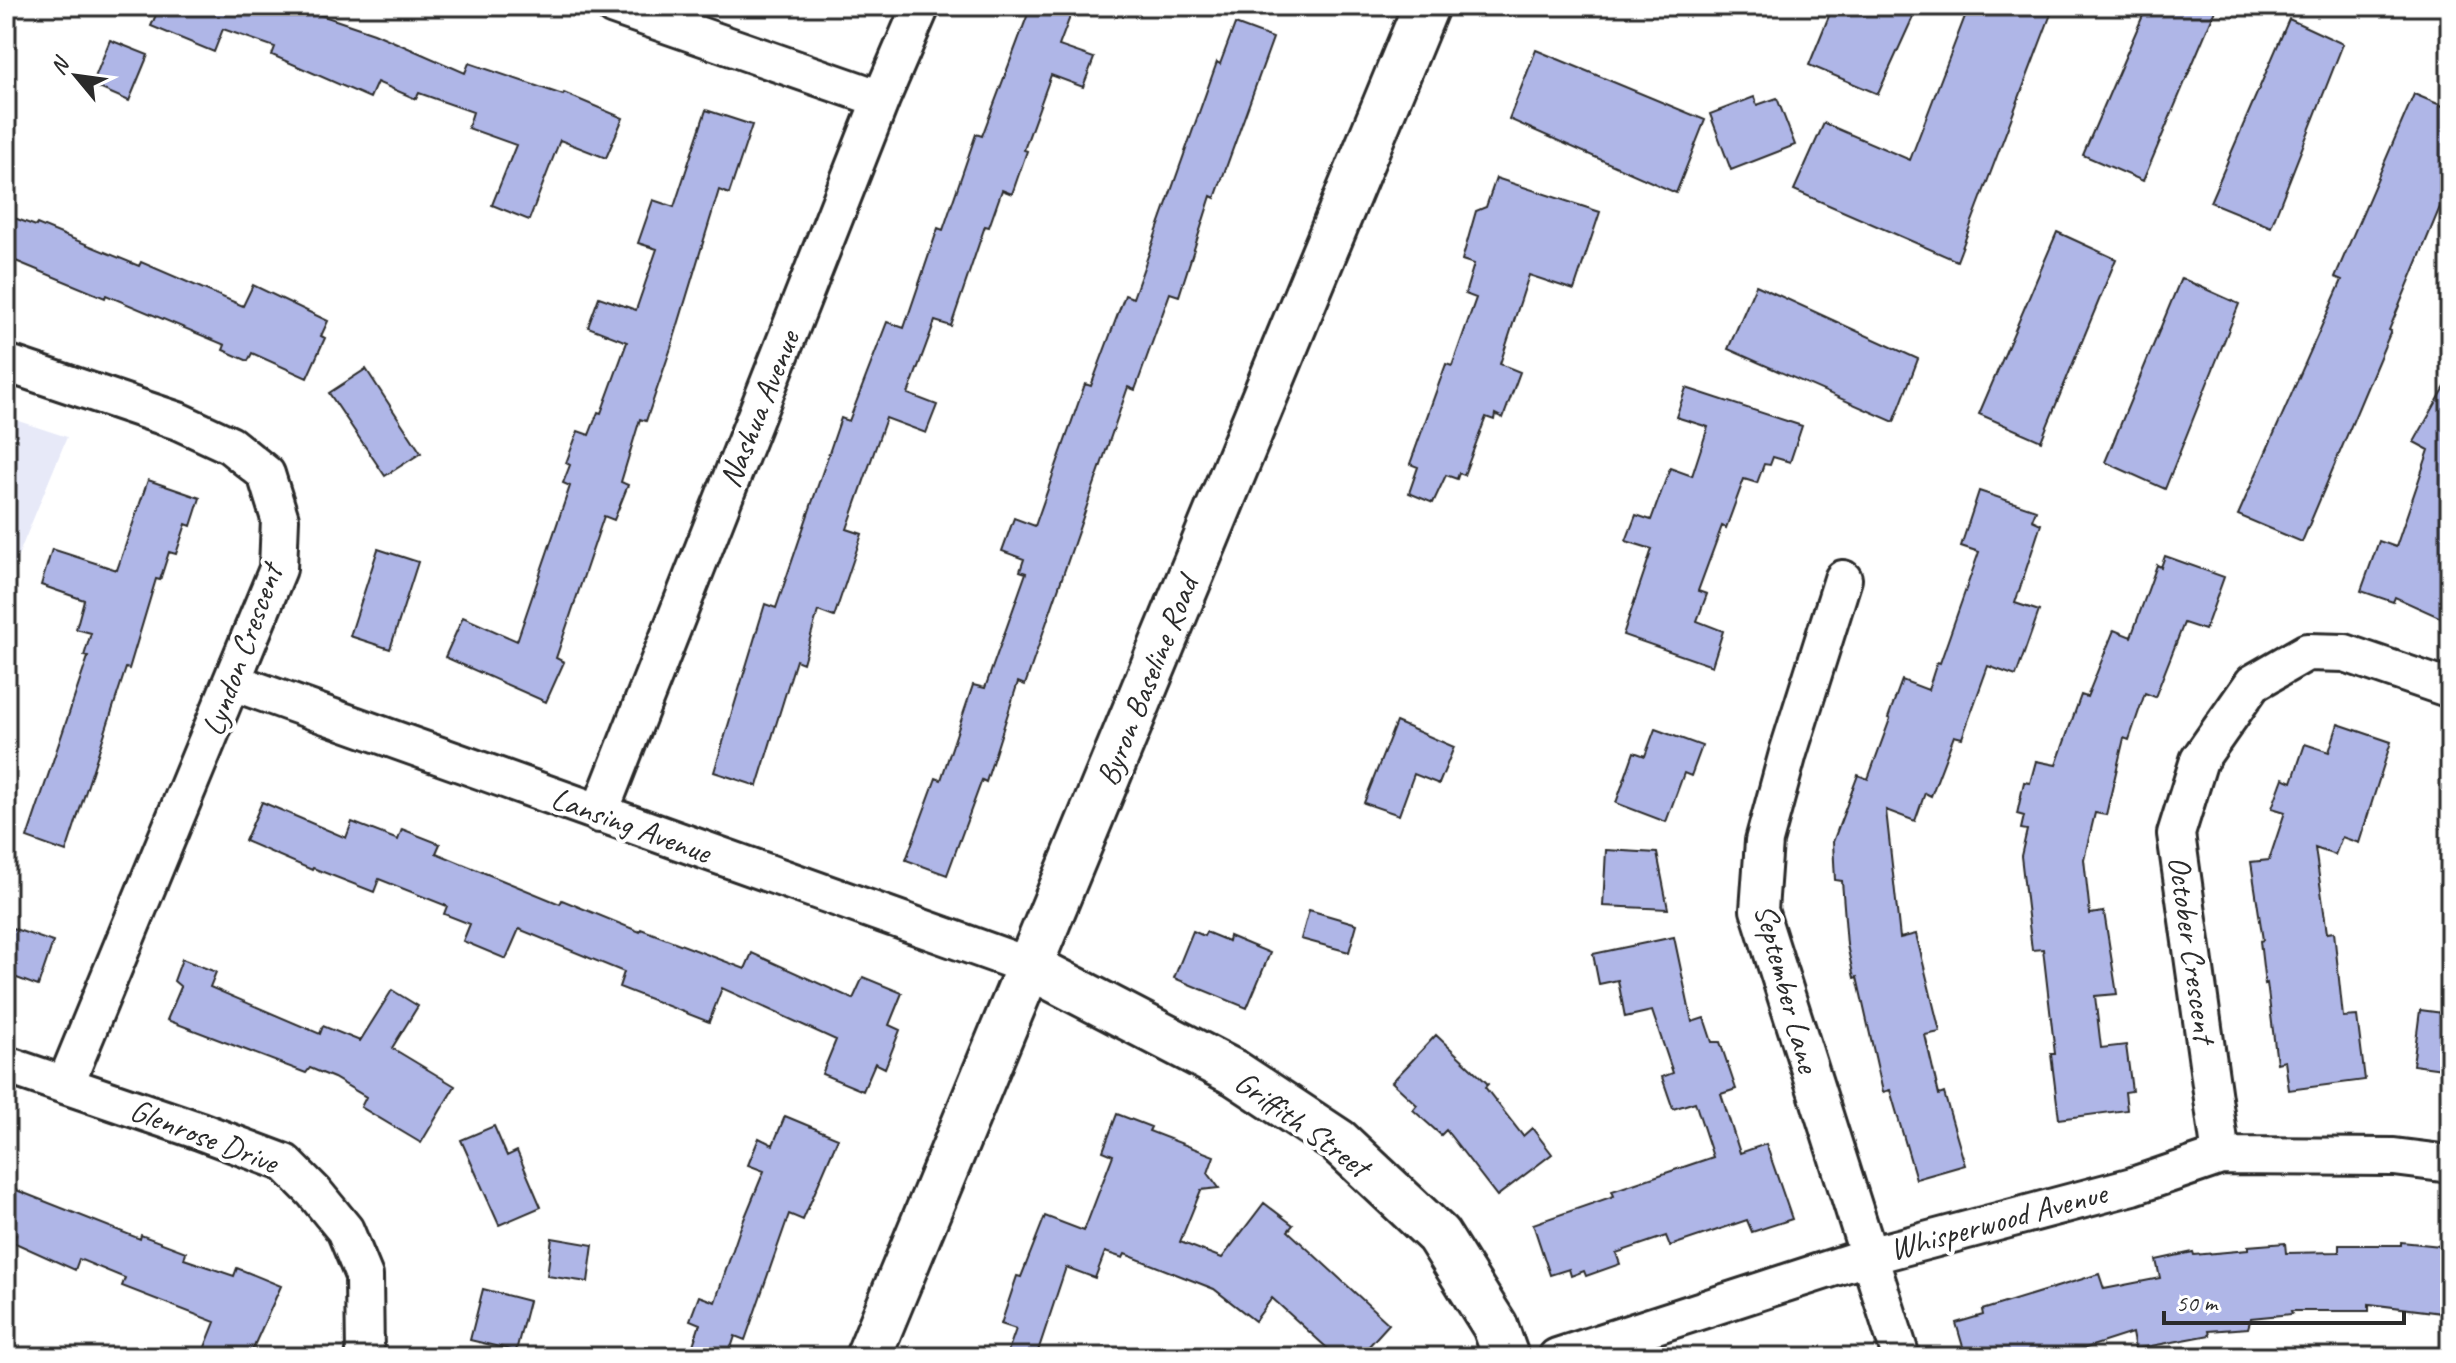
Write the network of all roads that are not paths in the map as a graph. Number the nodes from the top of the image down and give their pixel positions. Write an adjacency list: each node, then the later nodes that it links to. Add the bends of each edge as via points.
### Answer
1 (614, 6): 4 (street)
2 (921, 6): 4 (street, Nashua Avenue)
3 (1426, 6): 10 (main road, Byron Baseline Road)
4 (881, 99): 9 (street, Nashua Avenue)
5 (6, 363): 7 (street, Lyndon Crescent, via 178,421 230,445 266,474 280,519 278,569)
6 (1843, 579): 15 (street, September Lane, via 1764,841 1759,910)
7 (233, 682): 9 (street, Lansing Avenue); 12 (street, Lyndon Crescent)
8 (2450, 689): 13 (street, October Crescent, via 2345,653 2307,652 2253,683 2199,760 2176,834)
9 (599, 814): 10 (street, Lansing Avenue)
10 (1029, 966): 17 (main road, Byron Baseline Road); 18 (main road, Griffith Street, via 1235,1073 1338,1141 1438,1235 1495,1326)
11 (6, 1065): 12 (street, Glenrose Drive)
12 (65, 1085): 16 (street, Glenrose Drive, via 285,1163 345,1230 364,1276)
13 (2221, 1156): 14 (street, Whisperwood Avenue, via 2394,1157); 15 (street, Whisperwood Avenue, via 2133,1186)
14 (2450, 1164)
15 (1869, 1256): 19 (street, Whisperwood Avenue); 20 (street, September Lane)
16 (365, 1357)
17 (868, 1357)
18 (1506, 1357)
19 (1557, 1357)
20 (1901, 1357)

